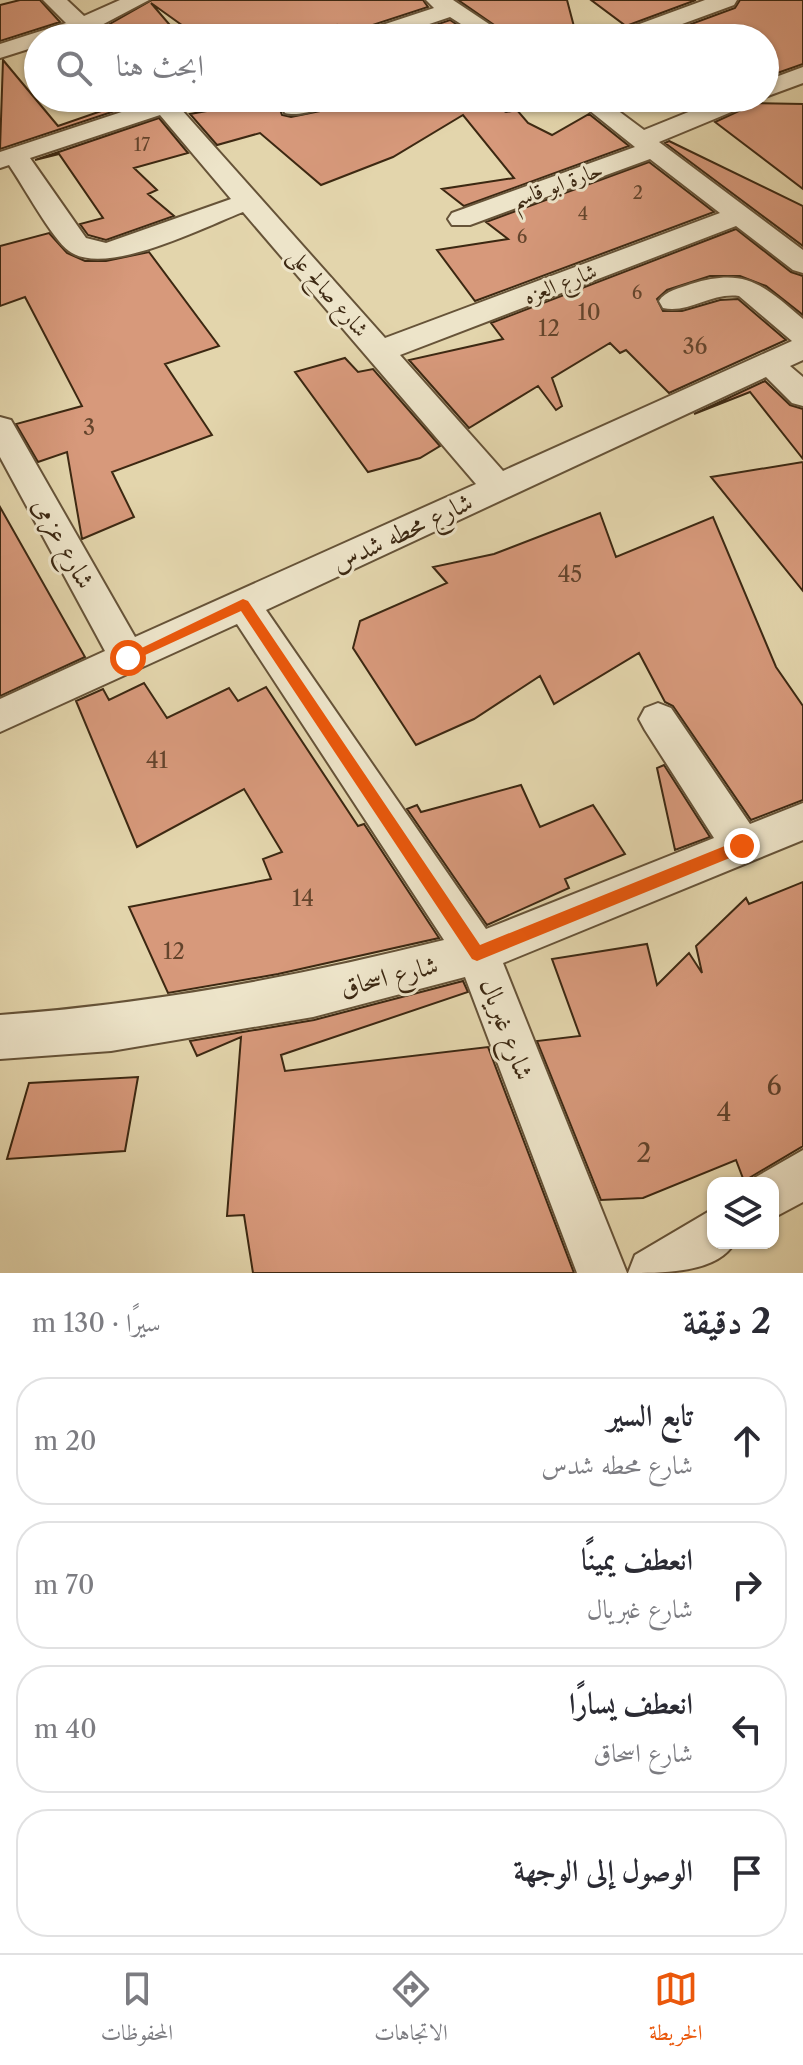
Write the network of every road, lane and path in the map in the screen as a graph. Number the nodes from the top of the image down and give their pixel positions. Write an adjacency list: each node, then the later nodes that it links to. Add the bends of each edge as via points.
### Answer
1 (54, 0): 5 (street)
2 (138, 0): 6 (street)
3 (726, 0): 9 (street)
4 (444, 5): 7 (street); 8 (street)
5 (80, 24)
6 (100, 24)
7 (399, 24)
8 (474, 24)
9 (661, 24)
10 (24, 43): 11 (street)
11 (0, 51)
12 (803, 74): 13 (street)
13 (779, 84)
14 (136, 112): 19 (street)
15 (180, 112): 20 (street, شارع صالح على)
16 (604, 112): 18 (street)
17 (715, 112): 18 (street, حارة ابو قاسم)
18 (648, 145): 21 (street); 22 (street, حارة ابو قاسم)
19 (8, 158): 20 (street, via 76,244 89,251 118,249)
20 (250, 201): 27 (street, شارع صالح على)
21 (740, 215): 23 (street); 27 (street, شارع العزه)
22 (461, 219)
23 (803, 264)
24 (673, 301): 25 (street, via 722,285 742,287)
25 (803, 335)
26 (803, 348): 28 (street, شارع محطه شدس)
27 (380, 351): 31 (street, شارع صالح على)
28 (769, 363): 29 (street); 31 (street, شارع محطه شدس)
29 (803, 395)
30 (0, 428): 33 (street, شارع عزمى)
31 (499, 488): 32 (street, شارع محطه شدس)
32 (243, 604): 33 (street, شارع محطه شدس); 38 (street, شارع غبريال)
33 (128, 658): 34 (street, شارع محطه شدس)
34 (0, 716)
35 (658, 719): 37 (street)
36 (803, 821): 37 (street, شارع اسحاق)
37 (742, 846): 38 (street, شارع اسحاق)
38 (477, 953): 39 (street, شارع اسحاق, via 313,995 111,1029); 43 (street, شارع غبريال)
39 (0, 1037)
40 (803, 1174): 41 (street)
41 (779, 1190)
42 (707, 1238): 44 (street)
43 (602, 1273)
44 (653, 1273)

